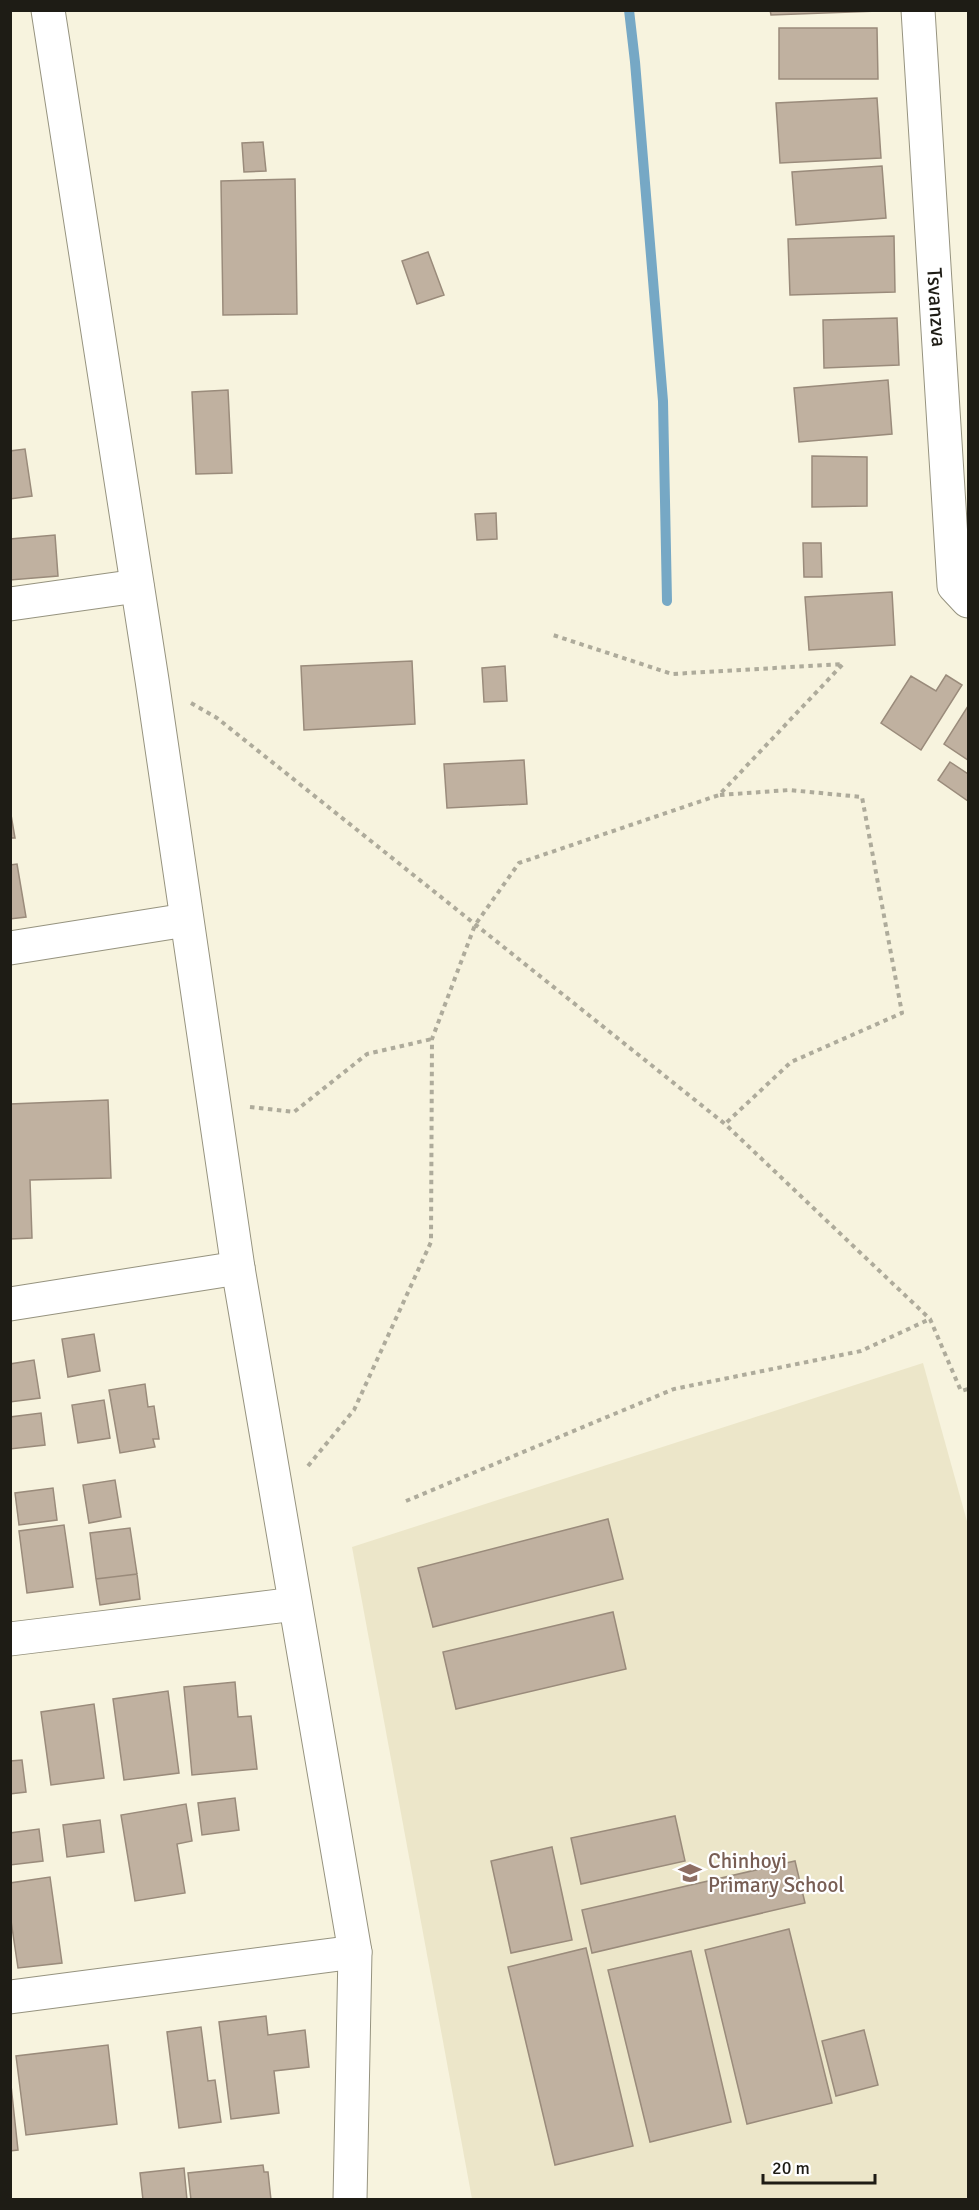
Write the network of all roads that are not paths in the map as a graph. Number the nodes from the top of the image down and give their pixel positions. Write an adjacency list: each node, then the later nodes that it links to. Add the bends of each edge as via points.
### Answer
1 (48, 10): 3 (street)
2 (918, 10): 4 (street, Tsvanzva, via 954,586)
3 (137, 586): 5 (street); 6 (street)
4 (969, 601)
5 (10, 604)
6 (186, 920): 7 (street); 8 (street)
7 (10, 948)
8 (238, 1268): 9 (street); 10 (street)
9 (10, 1304)
10 (295, 1604): 11 (street); 12 (street)
11 (10, 1639)
12 (355, 1952): 13 (street); 14 (street)
13 (10, 1997)
14 (350, 2199)

